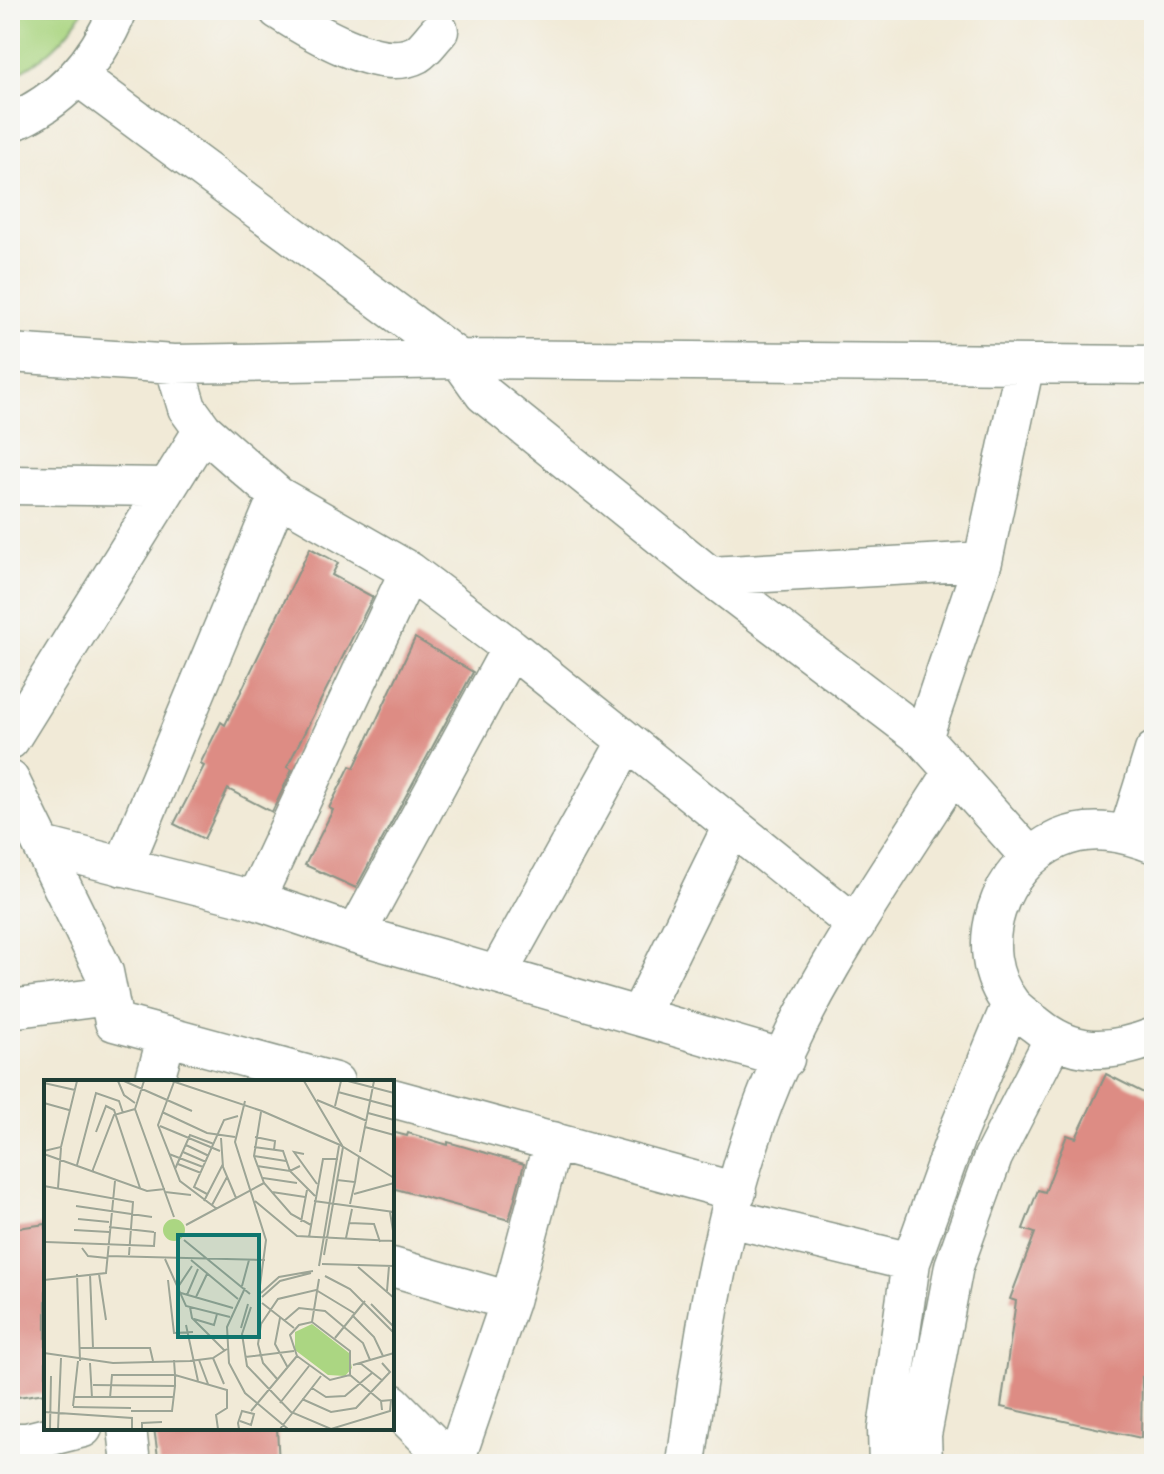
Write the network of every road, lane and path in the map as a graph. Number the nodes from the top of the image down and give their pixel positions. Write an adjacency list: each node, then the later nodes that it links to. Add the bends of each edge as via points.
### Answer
1 (118, 10): 4 (street, via 107,38)
2 (278, 10): 3 (street, via 357,51 389,60 417,54)
3 (439, 31)
4 (79, 77): 5 (street, via 35,113); 7 (street)
5 (10, 123)
6 (10, 353): 8 (street)
7 (459, 359): 8 (street); 9 (street); 17 (street, via 484,394)
8 (174, 364): 11 (street, via 187,408)
9 (1025, 364): 10 (street); 15 (street)
10 (1154, 365)
11 (203, 430): 13 (street); 14 (street)
12 (10, 485): 13 (street)
13 (167, 487): 20 (street)
14 (278, 496): 16 (street); 29 (street)
15 (983, 561): 17 (street); 19 (street)
16 (409, 571): 18 (street); 30 (street)
17 (710, 576): 19 (street)
18 (511, 648): 21 (street); 32 (street)
19 (923, 738): 23 (street)
20 (10, 740)
21 (627, 741): 25 (street); 33 (street)
22 (1154, 751): 26 (street)
23 (954, 771): 28 (street); 31 (street)
24 (10, 780): 27 (street)
25 (732, 826): 31 (street); 37 (street)
26 (1141, 839): 28 (street, via 1093,831 1060,839)
27 (43, 846): 29 (street); 34 (street, via 104,972)
28 (1030, 857): 35 (street, via 1009,881 995,911 991,943 996,975)
29 (123, 867): 30 (street)
30 (255, 900): 32 (street)
31 (856, 925): 41 (street, via 828,969)
32 (356, 934): 33 (street)
33 (497, 975): 37 (street)
34 (109, 996): 36 (street); 38 (street, via 114,1022)
35 (1011, 1004): 40 (street); 47 (street)
36 (10, 1009)
37 (639, 1016): 41 (street)
38 (167, 1036): 42 (street); 43 (street)
39 (1154, 1037): 40 (street, via 1124,1049 1088,1050)
40 (1053, 1040): 58 (street, via 993,1157 954,1266 922,1435)
41 (785, 1059): 46 (street, via 764,1102)
42 (155, 1080)
43 (328, 1080)
44 (394, 1099): 45 (street)
45 (553, 1141): 46 (street); 49 (street)
46 (734, 1205): 47 (street); 56 (street, via 704,1329)
47 (911, 1262): 57 (street, via 887,1429)
48 (394, 1268): 49 (street)
49 (510, 1301): 55 (street)
50 (394, 1405): 55 (street)
51 (75, 1430): 53 (street)
52 (127, 1430): 54 (street)
53 (10, 1442)
54 (131, 1464)
55 (454, 1464)
56 (686, 1464)
57 (888, 1464)
58 (923, 1464)

